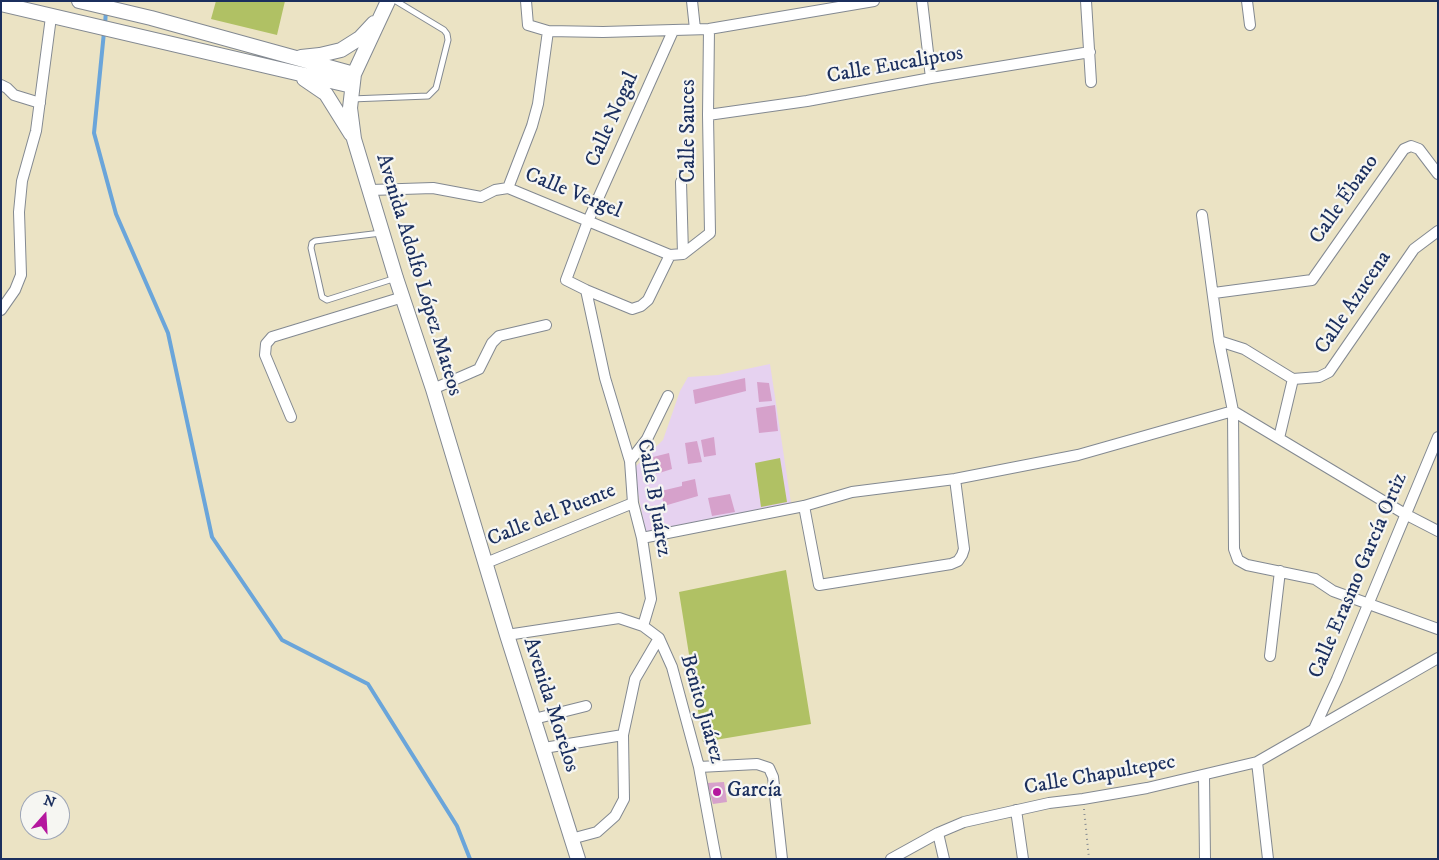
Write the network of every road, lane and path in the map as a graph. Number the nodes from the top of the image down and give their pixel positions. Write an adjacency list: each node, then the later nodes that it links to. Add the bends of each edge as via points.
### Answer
1 (79, 1): 18 (main road)
2 (396, 1): 24 (lane, via 447,34 436,88 428,96)
3 (526, 1): 15 (street, via 528,26)
4 (692, 1): 13 (street)
5 (874, 1): 14 (street)
6 (922, 1): 21 (street)
7 (1086, 1): 17 (street)
8 (1247, 1): 12 (street)
9 (1, 4): 11 (main road)
10 (386, 7): 19 (main road, via 360,38 340,50); 24 (main road, Avenida Adolfo López Mateos)
11 (51, 17): 20 (main road); 25 (street)
12 (1250, 24)
13 (695, 29): 14 (street); 16 (street)
14 (709, 29): 26 (street, Calle Sauces)
15 (548, 31): 16 (street); 30 (street, via 538,104)
16 (673, 31): 33 (street, Calle Nogal)
17 (1090, 52): 21 (street, Calle Eucaliptos); 22 (street)
18 (275, 53): 19 (main road); 20 (main road)
19 (292, 58): 24 (main road)
20 (276, 69): 24 (main road); 27 (main road, via 312,84 326,94)
21 (931, 78): 26 (street, Calle Eucaliptos)
22 (1091, 82)
23 (1, 85): 25 (street, via 14,95)
24 (352, 86): 27 (main road, Avenida Adolfo López Mateos, via 350,108)
25 (40, 103): 42 (street, via 22,181 19,212 21,275)
26 (708, 115): 36 (street, Calle Sauces, via 710,232)
27 (354, 139): 31 (main road, Avenida Adolfo López Mateos)
28 (1438, 174): 40 (street, Calle Ébano, via 1419,149 1411,146 1404,149 1312,280)
29 (681, 182): 36 (street)
30 (508, 188): 31 (street, Calle Vergel, via 481,197 433,188); 33 (street, Calle Vergel)
31 (371, 190): 35 (main road, Avenida Adolfo López Mateos)
32 (1202, 215): 40 (street)
33 (588, 221): 37 (street, Calle Vergel); 39 (street, Calle Nogal, via 566,280)
34 (1438, 231): 45 (street, Calle Azucena, via 1414,249 1330,372 1319,377)
35 (383, 232): 38 (main road, Avenida Adolfo López Mateos); 38 (lane, via 312,243 322,297 327,300)
36 (683, 254): 37 (street)
37 (670, 255): 39 (street, via 648,300 641,306 632,308)
38 (396, 278): 41 (main road, Avenida Adolfo López Mateos)
39 (586, 290): 52 (street, Calle B Juárez, via 605,378)
40 (1214, 293): 44 (street)
41 (403, 297): 46 (main road, Avenida Adolfo López Mateos); 49 (street, via 272,337 266,344 265,354)
42 (1, 310)
43 (546, 326): 46 (street, via 499,336 479,369)
44 (1220, 342): 45 (street, via 1244,349); 48 (street)
45 (1293, 380): 51 (street)
46 (433, 389): 59 (main road, Avenida Adolfo López Mateos)
47 (668, 396): 52 (street, via 647,439)
48 (1233, 411): 51 (street); 53 (street, via 1078,455); 60 (street, via 1234,549 1238,560 1247,565)
49 (291, 417)
50 (1438, 437): 56 (street, Calle Erasmo García Ortiz)
51 (1278, 438): 56 (street)
52 (630, 461): 54 (street, Calle B Juárez)
53 (955, 479): 55 (street, via 852,492); 55 (street, via 964,549 958,561 951,564 819,586)
54 (633, 503): 58 (street, Calle B Juárez); 59 (street, Calle del Puente)
55 (804, 506): 58 (street)
56 (1405, 514): 57 (street); 61 (street, Calle Erasmo García Ortiz)
57 (1438, 531)
58 (642, 538): 62 (street, Calle B Juárez, via 651,599)
59 (486, 563): 64 (main road, Avenida Morelos)
60 (1280, 571): 61 (street, via 1315,579 1333,591); 66 (street)
61 (1368, 603): 63 (street); 70 (street, Calle Erasmo García Ortiz)
62 (643, 626): 64 (street, Benito Juárez, via 619,618); 65 (street, Benito Juárez)
63 (1438, 628)
64 (507, 635): 69 (main road, Avenida Morelos)
65 (659, 638): 71 (street, via 635,679); 74 (street, Benito Juárez, via 672,667)
66 (1270, 656)
67 (1438, 658): 70 (street, Calle Chapultepec)
68 (586, 706): 69 (street)
69 (534, 718): 72 (main road, Avenida Morelos)
70 (1314, 729): 73 (street, Calle Chapultepec)
71 (623, 736): 72 (street); 79 (street, via 624,799 616,816 597,832)
72 (544, 748): 79 (main road, Avenida Morelos)
73 (1257, 762): 75 (street, Calle Chapultepec); 88 (street)
74 (699, 767): 81 (street, Benito Juárez); 82 (street, via 757,764 768,768 773,777)
75 (1204, 775): 76 (street, Calle Chapultepec); 87 (street)
76 (1083, 799): 77 (street, Calle Chapultepec); 86 (path)
77 (1016, 810): 78 (street, Calle Chapultepec, via 964,822); 85 (street)
78 (938, 833): 83 (street, Calle Chapultepec); 84 (street)
79 (571, 840): 80 (main road, Avenida Morelos)
80 (578, 859)
81 (716, 859)
82 (782, 859)
83 (891, 859)
84 (944, 859)
85 (1023, 859)
86 (1089, 859)
87 (1205, 859)
88 (1268, 859)

